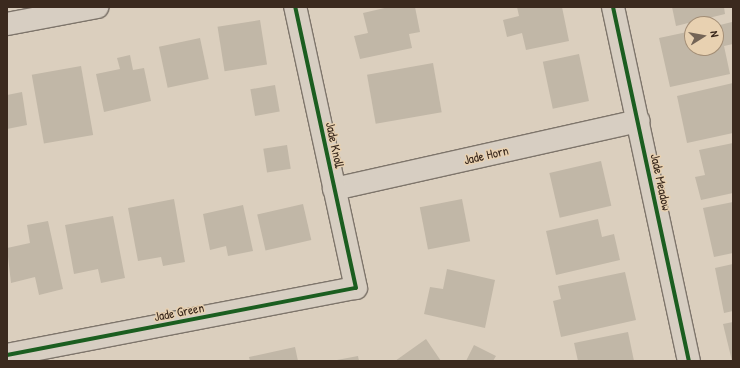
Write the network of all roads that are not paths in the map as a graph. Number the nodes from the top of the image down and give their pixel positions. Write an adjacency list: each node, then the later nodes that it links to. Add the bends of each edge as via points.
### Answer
1 (97, 7): 4 (street)
2 (295, 7): 6 (street, Jade Knoll)
3 (613, 7): 5 (street, Jade Meadow)
4 (7, 24)
5 (638, 121): 6 (street, Jade Horn); 9 (street, Jade Meadow)
6 (334, 189): 7 (street, Jade Knoll)
7 (356, 288): 8 (street, Jade Green)
8 (7, 355)
9 (689, 361)

